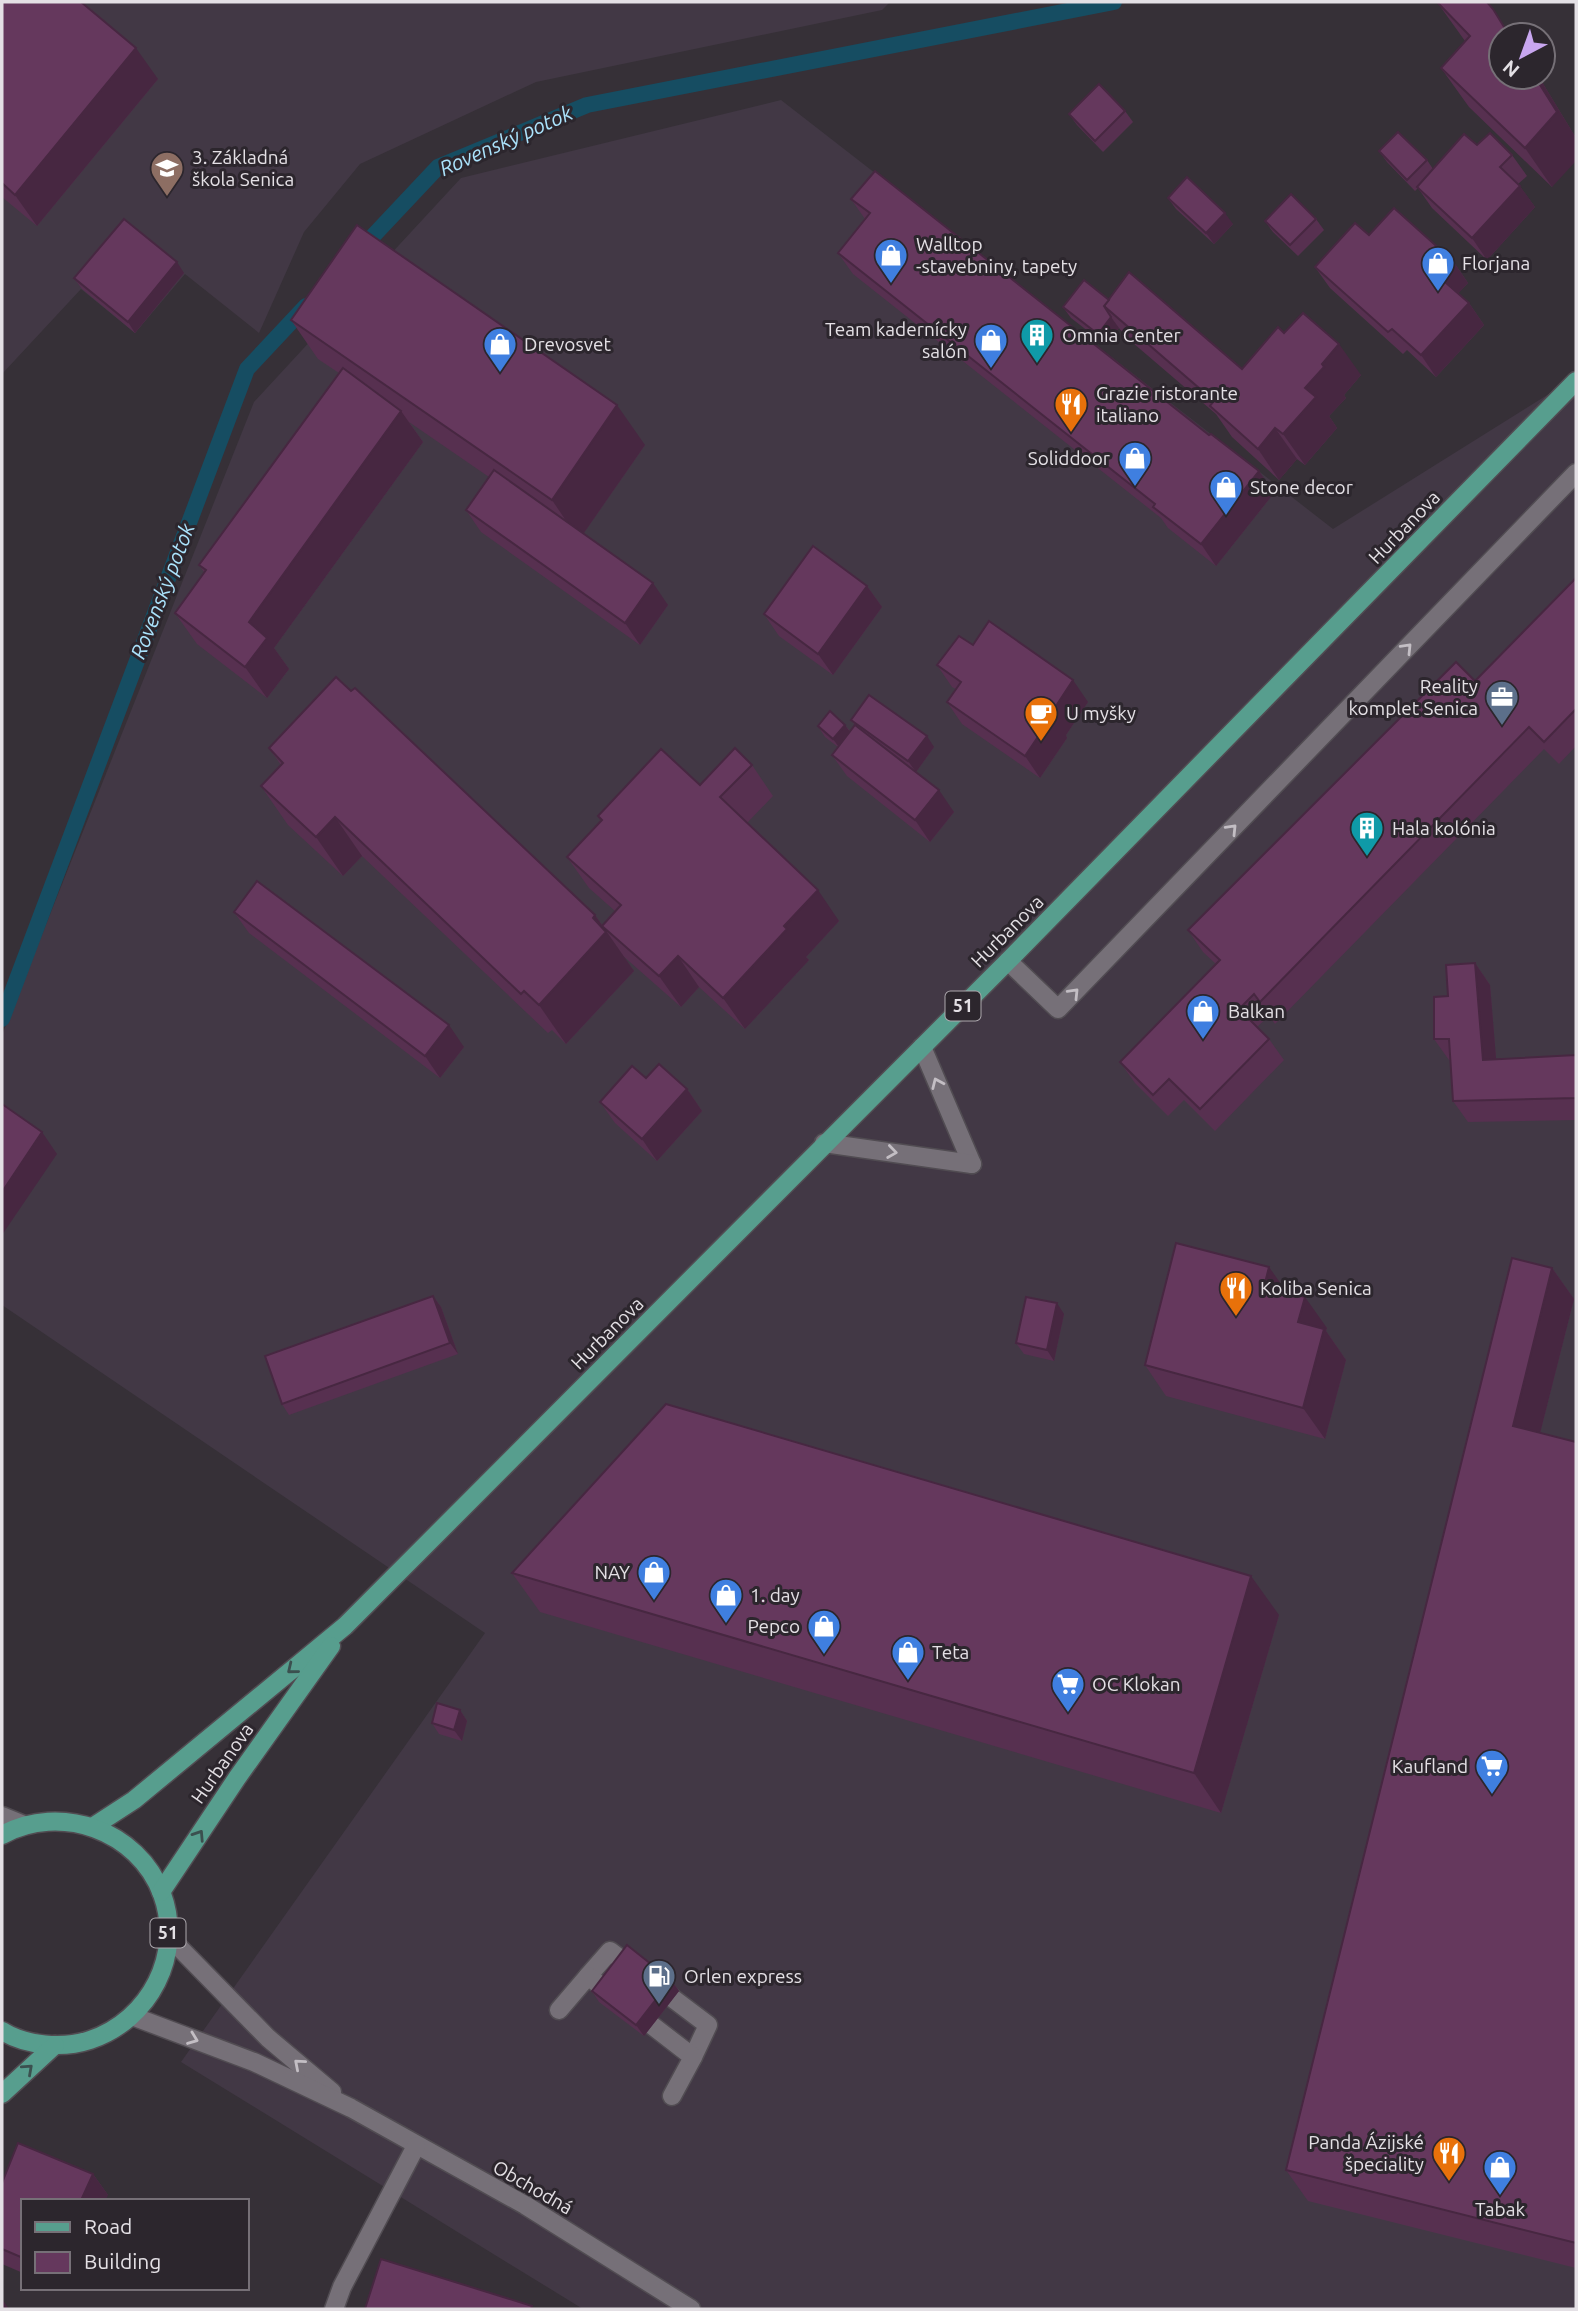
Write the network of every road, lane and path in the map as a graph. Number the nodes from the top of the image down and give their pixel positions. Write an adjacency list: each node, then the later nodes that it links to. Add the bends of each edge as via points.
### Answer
1 (1576, 381): 3 (main road, Hurbanova / 51)
2 (1576, 473): 3 (main road, one-way to 2, via 1058,1009)
3 (1008, 961): 4 (main road, Hurbanova / 51)
4 (922, 1047): 5 (main road, Hurbanova / 51); 5 (main road, one-way to 4, via 972,1164)
5 (824, 1143): 6 (main road, Hurbanova / 51)
6 (345, 1626): 9 (main road, Hurbanova / 51, one-way to 9, via 134,1800); 11 (main road, Hurbanova / 51, one-way to 6)
7 (2, 1816): 8 (main road)
8 (24, 1825): 9 (main road, 51, via 61,1821); 10 (main road, 51)
9 (94, 1826): 11 (main road, 51, via 133,1852)
10 (2, 1835)
11 (162, 1892): 12 (main road, 51)
12 (169, 1937): 15 (main road, 51, via 159,1980); 21 (main road, Obchodná, one-way to 12, via 268,2038)
13 (588, 1976): 14 (main road); 18 (main road); 18 (main road, via 610,1951 708,2025)
14 (558, 2010)
15 (132, 2016): 17 (main road, 51, via 102,2036); 21 (main road, Obchodná, one-way to 21, via 254,2062)
16 (2, 2031): 17 (main road, 51)
17 (55, 2045): 19 (main road, one-way to 17)
18 (693, 2057): 20 (main road)
19 (2, 2094)
20 (672, 2096)
21 (351, 2108): 22 (main road, Obchodná)
22 (416, 2146): 23 (main road); 24 (main road, Obchodná, via 525,2205)
23 (334, 2309)
24 (691, 2309)

